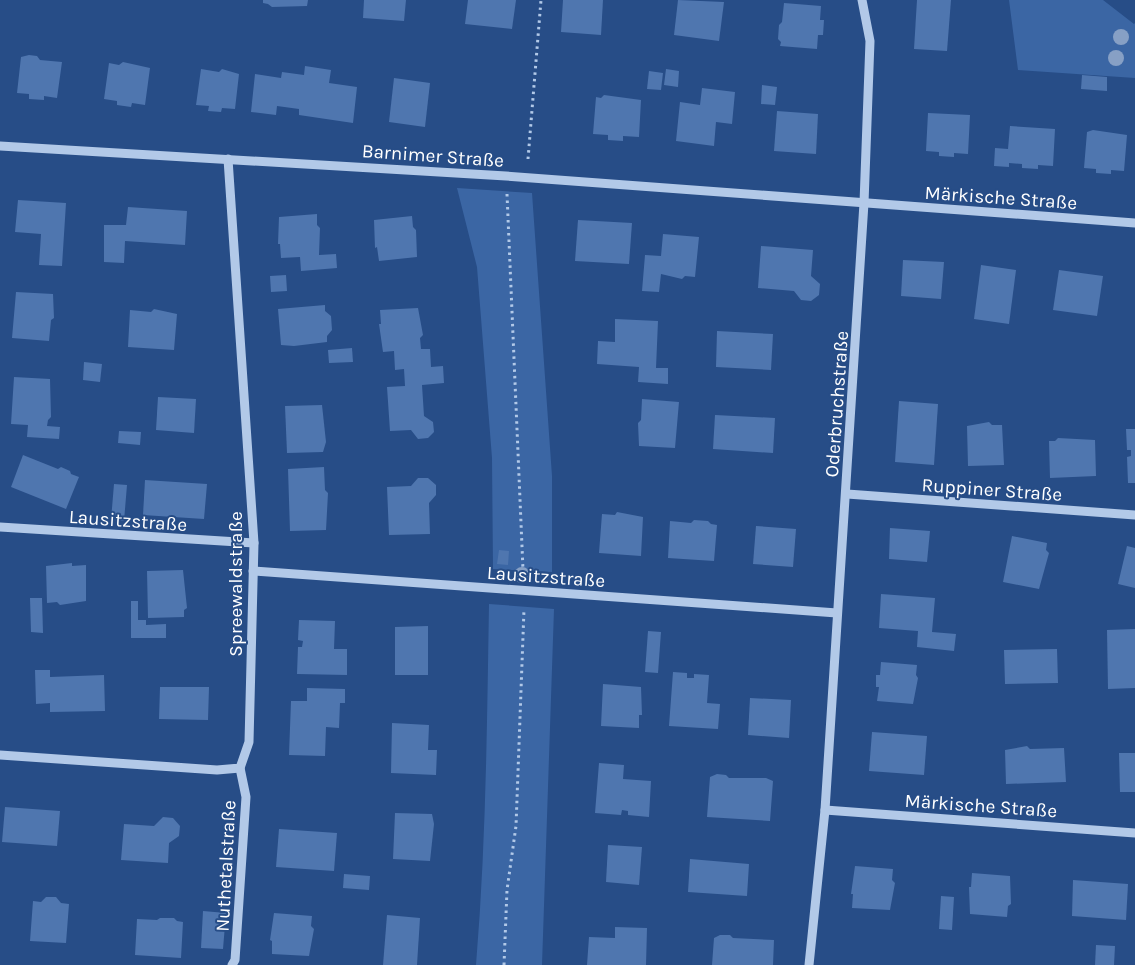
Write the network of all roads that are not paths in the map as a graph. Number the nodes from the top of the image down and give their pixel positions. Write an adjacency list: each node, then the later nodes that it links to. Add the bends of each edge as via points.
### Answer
1 (862, 0): 4 (street, Oderbruchstraße, via 870,41)
2 (0, 146): 3 (street, Barnimer Straße)
3 (228, 159): 4 (street, Barnimer Straße); 9 (street, Spreewaldstraße)
4 (864, 202): 5 (street, Märkische Straße); 6 (street, Oderbruchstraße)
5 (1135, 223)
6 (847, 494): 7 (street, Ruppiner Straße); 11 (street, Oderbruchstraße)
7 (1135, 515)
8 (0, 527): 9 (street, Lausitzstraße)
9 (254, 544): 10 (street, Spreewaldstraße)
10 (253, 571): 11 (street, Lausitzstraße); 13 (street, Spreewaldstraße, via 249,742)
11 (837, 612): 14 (street, Oderbruchstraße)
12 (0, 755): 13 (street, via 218,770)
13 (240, 768): 16 (street, Nuthetalstraße, via 246,797 235,960)
14 (824, 810): 15 (street, Märkische Straße); 17 (street, Oderbruchstraße)
15 (1135, 833)
16 (232, 965)
17 (809, 965)

